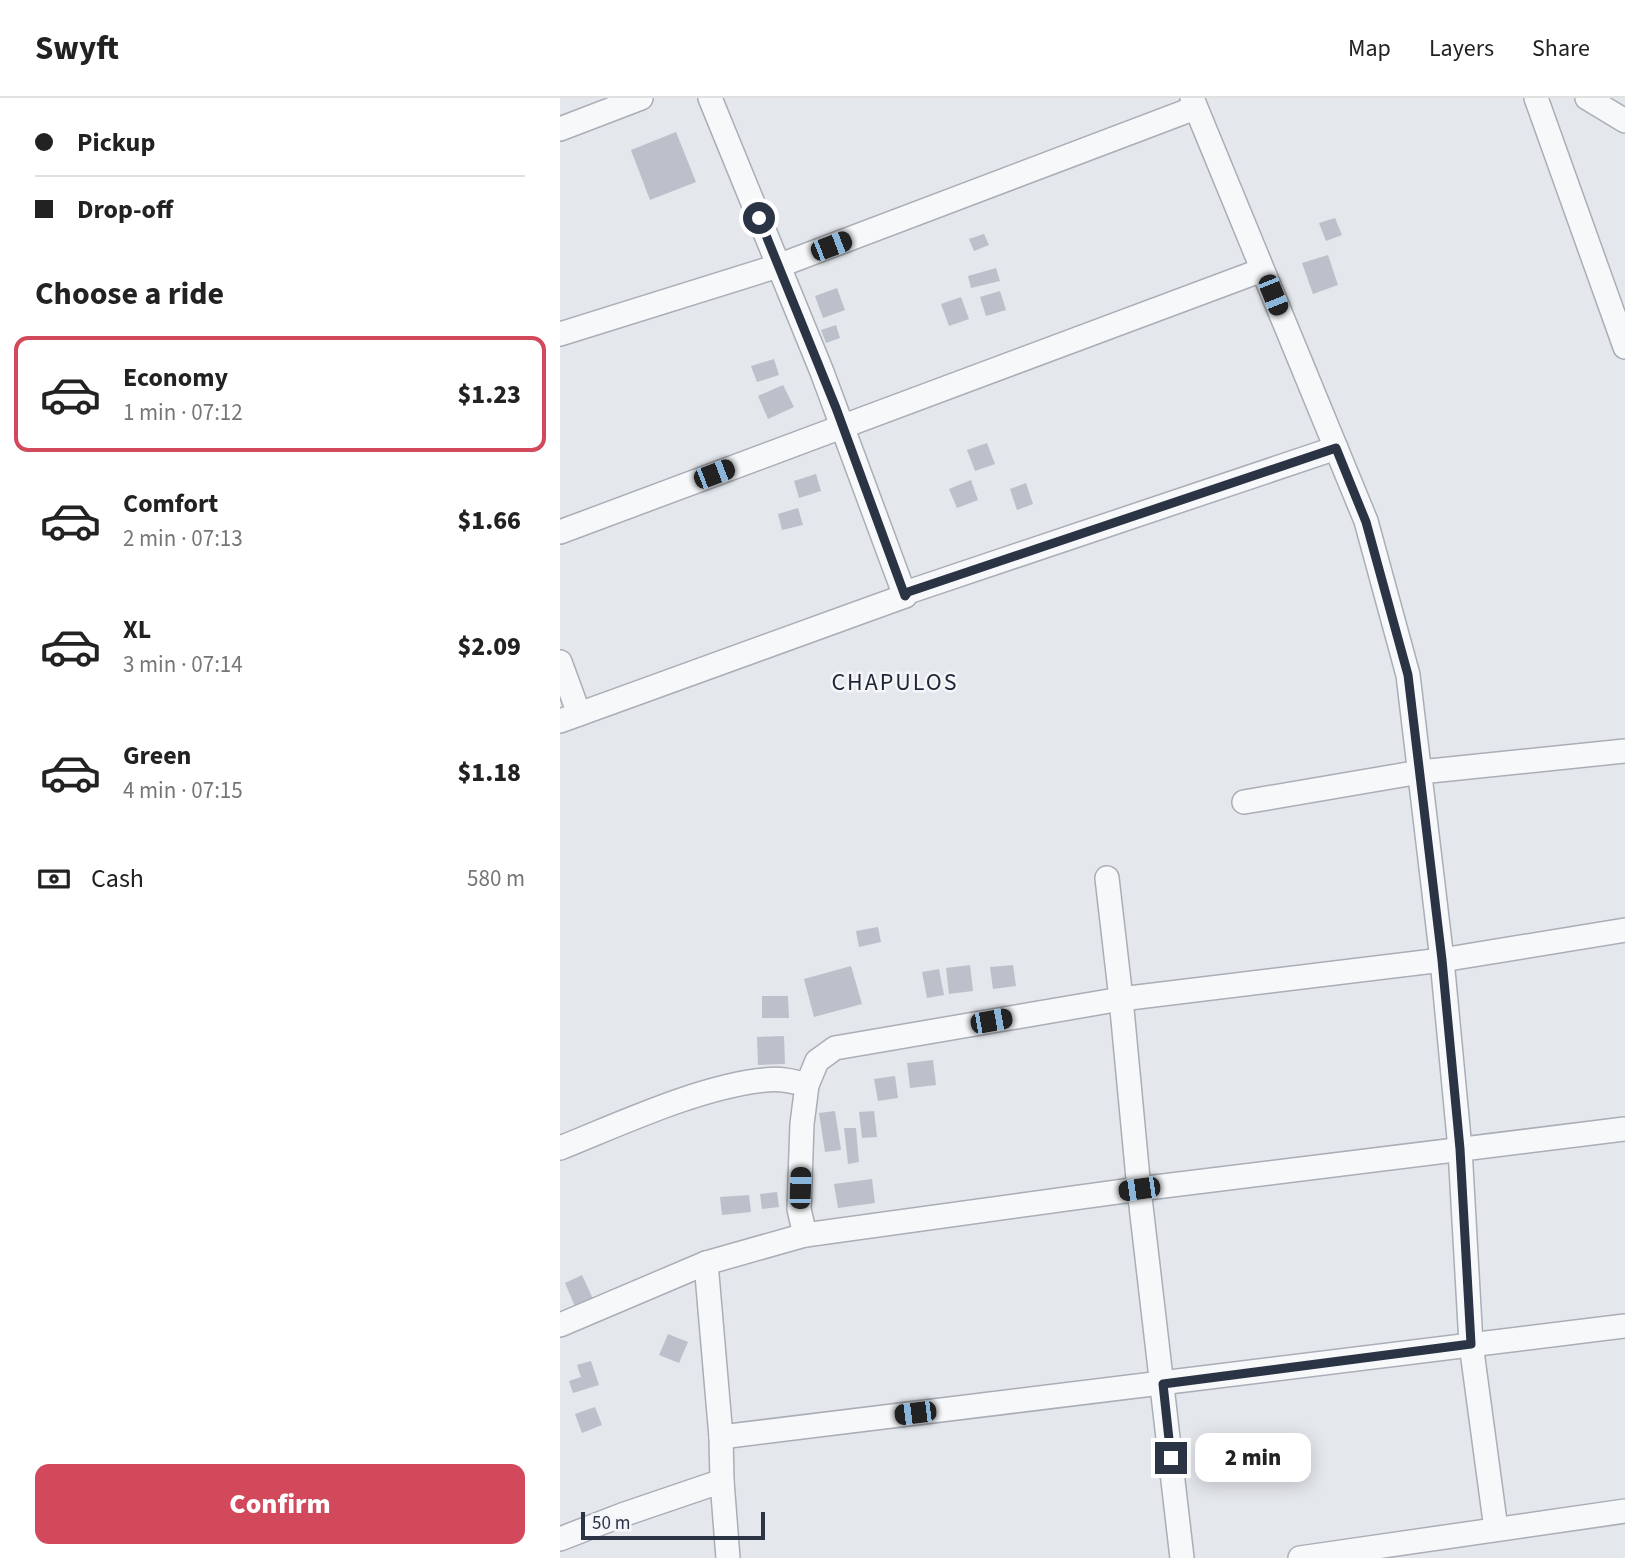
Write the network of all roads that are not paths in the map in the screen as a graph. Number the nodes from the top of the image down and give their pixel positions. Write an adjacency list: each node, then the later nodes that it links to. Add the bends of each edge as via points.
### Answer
1 (641, 98): 7 (street)
2 (710, 98): 8 (street)
3 (1536, 98): 11 (street)
4 (1587, 98): 6 (street)
5 (1194, 103): 8 (street); 9 (street)
6 (1625, 121)
7 (560, 129)
8 (778, 266): 10 (street); 12 (street)
9 (1262, 270): 12 (street); 13 (street)
10 (560, 334)
11 (1625, 347)
12 (843, 426): 14 (street); 15 (street)
13 (1336, 448): 15 (street); 19 (street, via 1366,522 1408,675)
14 (560, 532)
15 (905, 596): 17 (street)
16 (560, 662): 17 (street)
17 (569, 718)
18 (1625, 751): 19 (street)
19 (1420, 772): 20 (street); 23 (street)
20 (1244, 802)
21 (1107, 878): 24 (street)
22 (1625, 930): 23 (street)
23 (1442, 960): 24 (street); 28 (street)
24 (1121, 999): 25 (street, via 835,1048 817,1061); 29 (street)
25 (807, 1085): 27 (street, via 765,1080 730,1086); 30 (street, via 799,1209)
26 (1625, 1129): 28 (street)
27 (560, 1148)
28 (1460, 1149): 29 (street); 34 (street)
29 (1139, 1189): 30 (street); 35 (street)
30 (805, 1235): 31 (street)
31 (706, 1263): 32 (street); 36 (street)
32 (560, 1325)
33 (1625, 1326): 34 (street)
34 (1471, 1344): 35 (street); 39 (street)
35 (1163, 1384): 36 (street); 42 (street)
36 (721, 1437): 37 (street)
37 (722, 1481): 40 (street); 41 (street)
38 (1625, 1511): 39 (street)
39 (1496, 1529): 43 (street)
40 (560, 1539)
41 (728, 1558)
42 (1182, 1558)
43 (1300, 1558)

